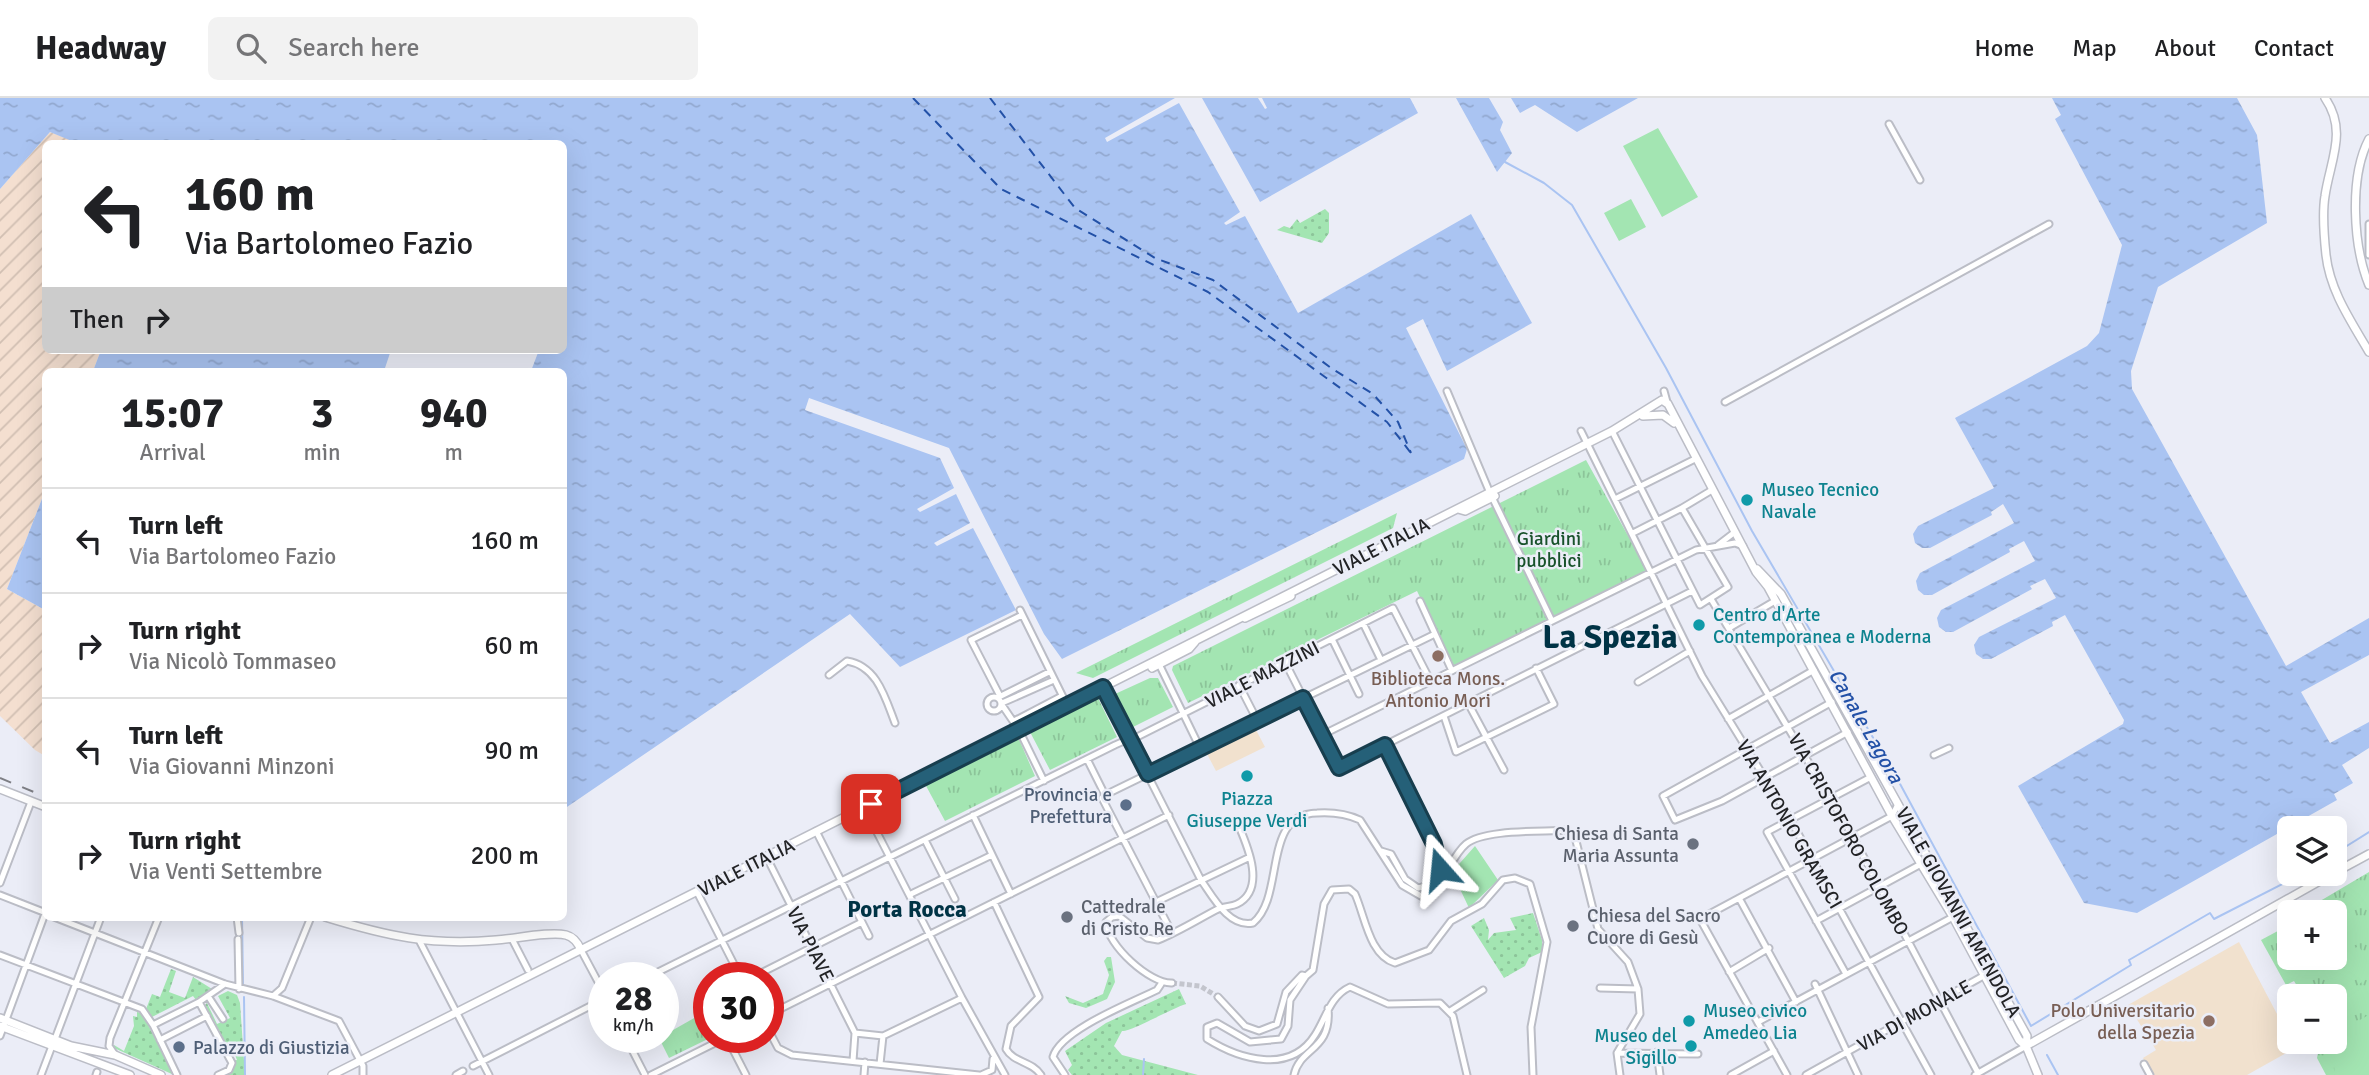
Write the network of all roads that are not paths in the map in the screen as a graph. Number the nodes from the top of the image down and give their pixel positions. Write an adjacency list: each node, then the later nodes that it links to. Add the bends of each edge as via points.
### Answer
1 (2325, 98): 9 (main road, via 2337,123 2324,204 2329,275)
2 (1889, 124): 4 (street)
3 (2369, 139): 8 (main road, via 2358,167 2357,247)
4 (1920, 180)
5 (2049, 224): 11 (street)
6 (2369, 224): 7 (street)
7 (2369, 255)
8 (2369, 285)
9 (2369, 352)
10 (1447, 391): 23 (street)
11 (1726, 402)
12 (1656, 403): 13 (main road); 14 (main road); 15 (main road, VIALE ITALIA)
13 (1668, 405): 14 (main road); 16 (main road, VIALE GIOVANNI AMENDOLA)
14 (1660, 414): 15 (main road, VIALE ITALIA); 16 (main road, VIALE GIOVANNI AMENDOLA)
15 (1639, 417): 18 (main road, VIALE ITALIA)
16 (1678, 428): 20 (main road, VIALE GIOVANNI AMENDOLA)
17 (1581, 431): 19 (street, VIA ANTONIO GRAMSCI)
18 (1612, 431): 19 (main road, VIALE ITALIA); 21 (street)
19 (1587, 444): 23 (main road, VIALE ITALIA); 24 (street, VIA ANTONIO GRAMSCI)
20 (1695, 459): 21 (street); 22 (main road, VIALE GIOVANNI AMENDOLA)
21 (1640, 487): 24 (street); 26 (street)
22 (1712, 490): 25 (street); 27 (main road, VIALE GIOVANNI AMENDOLA)
23 (1491, 495): 42 (street); 46 (main road, VIALE ITALIA)
24 (1615, 499): 28 (street, VIA ANTONIO GRAMSCI)
25 (1682, 508): 26 (street); 31 (street)
26 (1657, 520): 28 (street); 32 (street)
27 (1735, 532): 29 (street); 30 (main road, VIALE GIOVANNI AMENDOLA)
28 (1633, 533): 34 (street, VIA ANTONIO GRAMSCI)
29 (1716, 546): 30 (street); 31 (street)
30 (1743, 546): 33 (main road, VIALE GIOVANNI AMENDOLA)
31 (1707, 549): 32 (street); 38 (street, via 1728,587)
32 (1676, 559): 34 (street); 36 (street)
33 (1754, 566): 40 (main road, VIALE GIOVANNI AMENDOLA); 104 (main road, VIALE GIOVANNI AMENDOLA, via 1781,594)
34 (1653, 572): 35 (street); 41 (street, VIA ANTONIO GRAMSCI)
35 (1616, 589): 37 (street); 42 (street)
36 (1692, 591): 38 (street, via 1700,605); 41 (street)
37 (1620, 597)
38 (1712, 599): 44 (street, VIA CRISTOFORO COLOMBO)
39 (1420, 601): 45 (street)
40 (1776, 601): 44 (street); 55 (main road, VIALE GIOVANNI AMENDOLA)
41 (1668, 603): 49 (street, VIA ANTONIO GRAMSCI); 54 (street)
42 (1552, 621): 57 (street)
43 (1363, 623): 47 (street, VIALE MAZZINI); 48 (street, VIALE MAZZINI, via 1393,608); 51 (street)
44 (1729, 628): 69 (street, VIA CRISTOFORO COLOMBO)
45 (1435, 634): 48 (street); 57 (street)
46 (1197, 639): 50 (main road, VIALE ITALIA); 53 (main road, VIALE ITALIA, via 1189,649)
47 (1332, 639): 52 (street, VIALE MAZZINI); 61 (street)
48 (1413, 644): 51 (street); 64 (street)
49 (1690, 651): 65 (street); 78 (street, VIA ANTONIO GRAMSCI)
50 (1164, 656): 53 (street); 59 (main road, VIALE ITALIA)
51 (1381, 660): 61 (street)
52 (1285, 662): 66 (street, VIALE MAZZINI); 71 (street)
53 (1158, 664): 59 (main road, VIALE ITALIA); 76 (street)
54 (1536, 668): 74 (street); 86 (street, via 1554,704)
55 (1814, 670): 69 (street); 73 (main road, VIALE GIOVANNI AMENDOLA)
56 (870, 671): 60 (street, via 847,661); 62 (street); 81 (street)
57 (1452, 671): 64 (street)
58 (1049, 672): 63 (street); 72 (street); 72 (street, via 1021,612 971,640)
59 (1131, 673): 67 (main road, VIALE ITALIA)
60 (829, 675)
61 (1349, 675): 68 (street); 71 (street)
62 (870, 679)
63 (1054, 680): 70 (street); 72 (street)
64 (1431, 682): 85 (street)
65 (1638, 682)
66 (1239, 685): 76 (street, VIALE MAZZINI); 79 (street)
67 (1103, 687): 75 (main road, VIALE ITALIA); 87 (street)
68 (1359, 694)
69 (1770, 695): 78 (street); 82 (street, VIA CRISTOFORO COLOMBO)
70 (1062, 696): 75 (street); 80 (street)
71 (1303, 698): 79 (street); 85 (street)
72 (1001, 700): 80 (street)
73 (1832, 702): 82 (street); 84 (main road, VIALE GIOVANNI AMENDOLA)
74 (1468, 703): 77 (street); 86 (street)
75 (1067, 705): 83 (main road, VIALE ITALIA)
76 (1182, 714): 87 (street, VIALE MAZZINI); 89 (street)
77 (1444, 716): 86 (street, via 1457,752); 88 (street)
78 (1728, 719): 91 (street, VIA ANTONIO GRAMSCI)
79 (1257, 720): 89 (street)
80 (1014, 721): 83 (street)
81 (895, 723)
82 (1789, 726): 91 (street); 92 (street, VIA CRISTOFORO COLOMBO)
83 (1019, 730): 99 (street); 106 (main road, VIALE ITALIA)
84 (1848, 732): 92 (street); 98 (main road, VIALE GIOVANNI AMENDOLA)
85 (1322, 735): 88 (street, via 1339,768)
86 (1486, 738): 95 (street)
87 (1132, 742): 94 (street, VIALE MAZZINI, via 1124,741); 96 (street)
88 (1385, 745): 116 (street, via 1434,844 1440,869 1430,885 1418,888 1405,879 1391,854)
89 (1200, 748): 96 (street)
90 (1949, 748): 93 (street)
91 (1747, 750): 97 (street, VIA ANTONIO GRAMSCI); 97 (street, via 1663,796 1675,820)
92 (1807, 755): 97 (street); 102 (street, VIA CRISTOFORO COLOMBO)
93 (1934, 755)
94 (1087, 759): 99 (street, VIALE MAZZINI); 101 (street)
95 (1504, 770)
96 (1148, 774): 101 (street); 108 (street)
97 (1765, 777): 110 (street, VIA ANTONIO GRAMSCI)
98 (1872, 777): 102 (street); 109 (main road, VIALE GIOVANNI AMENDOLA)
99 (1044, 781): 107 (street, VIALE MAZZINI)
100 (0, 789): 103 (main road)
101 (1104, 796): 114 (street)
102 (1831, 797): 110 (street); 113 (street, VIA CRISTOFORO COLOMBO)
103 (32, 802): 105 (main road); 129 (street)
104 (1898, 804): 109 (street); 214 (main road, VIALE GIOVANNI AMENDOLA, via 2027,1036)
105 (42, 806)
106 (864, 807): 112 (main road, VIALE ITALIA); 120 (street)
107 (973, 815): 115 (street, VIALE MAZZINI); 118 (street)
108 (1169, 815): 114 (street); 127 (street)
109 (1892, 816): 113 (street); 123 (main road, VIALE GIOVANNI AMENDOLA)
110 (1790, 819): 122 (street, VIA ANTONIO GRAMSCI); 125 (street, via 1768,832)
111 (1238, 824): 121 (street)
112 (816, 831): 119 (main road, VIALE ITALIA); 128 (street)
113 (1852, 835): 122 (street); 131 (street, VIA CRISTOFORO COLOMBO)
114 (1123, 838): 134 (street); 139 (street)
115 (925, 840): 120 (street, VIALE MAZZINI); 126 (street)
116 (1380, 850): 141 (street, via 1366,827 1352,816 1300,815 1283,838 1257,920 1241,923); 186 (street, via 1402,885 1420,896 1431,892 1457,853 1479,836 1567,830 1575,837 1598,929 1628,962)
117 (2369, 854): 124 (main road)
118 (992, 855): 126 (street); 134 (street)
119 (766, 856): 132 (main road, VIALE ITALIA); 140 (street, VIA PIAVE)
120 (890, 857): 128 (street, VIALE MAZZINI); 133 (street)
121 (1250, 857): 127 (street); 141 (street, via 1253,875 1247,896)
122 (1811, 858): 125 (street); 142 (street, VIA ANTONIO GRAMSCI)
123 (1921, 863): 131 (street); 144 (main road, VIALE GIOVANNI AMENDOLA)
124 (2347, 866)
125 (1788, 870): 136 (street); 153 (street)
126 (944, 877): 133 (street); 137 (street)
127 (1200, 880): 139 (street); 141 (street)
128 (842, 882): 140 (street, VIALE MAZZINI); 152 (street)
129 (0, 883)
130 (2311, 886): 214 (main road)
131 (1878, 887): 142 (street); 160 (street, VIA CRISTOFORO COLOMBO)
132 (697, 892): 159 (street); 164 (main road, VIALE ITALIA)
133 (911, 894): 155 (street)
134 (1011, 894): 138 (street)
135 (0, 895): 143 (street)
136 (1739, 898): 163 (street); 174 (street, via 1700,919)
137 (955, 900)
138 (994, 902): 155 (street); 251 (street, via 1039,997 1011,1026 1006,1049 1035,1066)
139 (1156, 902): 154 (street)
140 (792, 906): 159 (street, VIALE MAZZINI); 162 (street, VIA PIAVE)
141 (1221, 907): 154 (street)
142 (1840, 908): 153 (street); 170 (street, VIA ANTONIO GRAMSCI)
143 (42, 911)
144 (1953, 917): 160 (street); 176 (main road, VIALE GIOVANNI AMENDOLA)
145 (42, 920): 172 (street)
146 (63, 921): 156 (street)
147 (99, 921): 156 (street)
148 (157, 921): 165 (street)
149 (237, 921): 185 (street)
150 (309, 921): 190 (street, via 282,988)
151 (338, 921): 161 (main road)
152 (862, 922): 157 (street); 162 (street)
153 (1815, 922): 175 (street)
154 (1172, 933): 181 (street, via 1154,941 1119,916 1106,922 1120,949)
155 (930, 934): 180 (street); 193 (street)
156 (94, 935): 165 (street); 182 (street)
157 (869, 936)
158 (512, 939): 161 (main road); 164 (main road, via 566,934); 173 (street)
159 (722, 941): 167 (street, VIALE MAZZINI); 168 (street)
160 (1908, 941): 170 (street); 194 (street, VIA CRISTOFORO COLOMBO)
161 (420, 942): 202 (street)
162 (812, 948): 169 (street); 180 (street, VIA PIAVE)
163 (1768, 949): 174 (street); 197 (street)
164 (581, 950): 171 (street); 202 (main road, VIALE ITALIA)
165 (144, 954): 179 (street); 195 (street)
166 (0, 955): 172 (street)
167 (679, 962)
168 (733, 962)
169 (784, 962)
170 (1868, 962): 175 (street); 206 (street, VIA ANTONIO GRAMSCI)
171 (588, 963)
172 (26, 965): 182 (street); 207 (street)
173 (528, 970)
174 (1729, 972): 205 (street)
175 (1846, 974): 183 (street)
176 (1985, 975): 194 (street, VIA DI MONALE); 214 (main road, VIALE GIOVANNI AMENDOLA)
177 (1306, 976): 191 (street, via 1286,992 1277,1024 1259,1031 1245,1026); 200 (street, via 1290,1000 1288,1026 1281,1039 1250,1042 1217,1023 1209,1024 1205,1036 1244,1058 1280,1059 1313,1038); 255 (street, via 1313,970 1324,904 1332,890 1349,889 1355,894 1371,938 1395,963 1429,950 1451,921 1482,904 1503,880 1526,881 1533,888 1547,943 1531,1027)
178 (1171, 983): 181 (street)
179 (225, 984): 185 (street); 189 (street)
180 (831, 984): 199 (street); 209 (street, VIA PIAVE)
181 (1161, 984): 252 (street, via 1057,1047 1053,1057)
182 (75, 985): 195 (street); 213 (street)
183 (1816, 987): 197 (street); 218 (street)
184 (1600, 988): 186 (street)
185 (239, 989): 187 (street)
186 (1638, 989): 222 (street, via 1640,1014)
187 (252, 990): 190 (street); 192 (street)
188 (1483, 990): 201 (street)
189 (208, 996): 196 (street); 204 (street)
190 (273, 996): 226 (street, via 339,1021)
191 (1218, 997)
192 (248, 998)
193 (962, 998): 211 (street); 225 (street)
194 (1940, 1000): 206 (street, VIA DI MONALE); 235 (street, VIA CRISTOFORO COLOMBO)
195 (125, 1002): 208 (street, via 142,1009); 224 (street, via 109,1043)
196 (200, 1002): 203 (street); 208 (street)
197 (1796, 1002): 205 (street)
198 (588, 1007): 227 (street)
199 (784, 1007)
200 (1328, 1008): 201 (street, via 1350,987 1383,1003 1433,1002); 253 (street, via 1325,1037 1296,1067)
201 (1450, 1011): 254 (street)
202 (458, 1012): 226 (main road, VIALE ITALIA); 227 (street)
203 (207, 1016): 212 (street); 240 (street, via 232,1063)
204 (223, 1019)
205 (1758, 1022): 216 (street)
206 (1901, 1022): 218 (street, VIA DI MONALE); 262 (street, VIA ANTONIO GRAMSCI)
207 (2, 1023): 210 (street); 213 (main road)
208 (153, 1025): 212 (street)
209 (855, 1033): 211 (street); 228 (street)
210 (0, 1035)
211 (883, 1036): 230 (street)
212 (160, 1040): 239 (street)
213 (53, 1043): 224 (main road); 236 (street); 237 (main road)
214 (2026, 1046): 235 (street); 263 (main road, VIALE GIOVANNI AMENDOLA)
215 (784, 1051): 228 (street)
216 (1774, 1051): 258 (street); 259 (street)
217 (1657, 1052): 222 (street); 223 (street); 257 (street)
218 (1847, 1052): 234 (street, VIA DI MONALE); 261 (street)
219 (634, 1053): 244 (street)
220 (696, 1053): 245 (street)
221 (734, 1053): 246 (street)
222 (1616, 1053): 256 (street)
223 (1698, 1054)
224 (116, 1055): 238 (main road)
225 (993, 1056): 249 (street, via 992,1070); 250 (street)
226 (360, 1061): 241 (main road, VIALE ITALIA); 242 (street)
227 (482, 1061): 232 (street); 243 (street)
228 (853, 1061): 229 (street)
229 (865, 1062): 230 (street); 247 (street)
230 (880, 1064): 233 (street)
231 (2144, 1064): 264 (street)
232 (473, 1066)
233 (914, 1067): 248 (street); 249 (street)
234 (1819, 1072): 260 (street, VIA DI MONALE)
235 (1976, 1074)
236 (41, 1075)
237 (131, 1075)
238 (161, 1075)
239 (177, 1075)
240 (218, 1075)
241 (332, 1075)
242 (363, 1075)
243 (489, 1075)
244 (645, 1075)
245 (651, 1075)
246 (746, 1075)
247 (863, 1075)
248 (913, 1075)
249 (980, 1075)
250 (1005, 1075)
251 (1041, 1075)
252 (1065, 1075)
253 (1294, 1075)
254 (1467, 1075)
255 (1533, 1075)
256 (1620, 1075)
257 (1660, 1075)
258 (1731, 1075)
259 (1787, 1075)
260 (1806, 1075)
261 (1858, 1075)
262 (1931, 1075)
263 (2038, 1075)
264 (2150, 1075)

